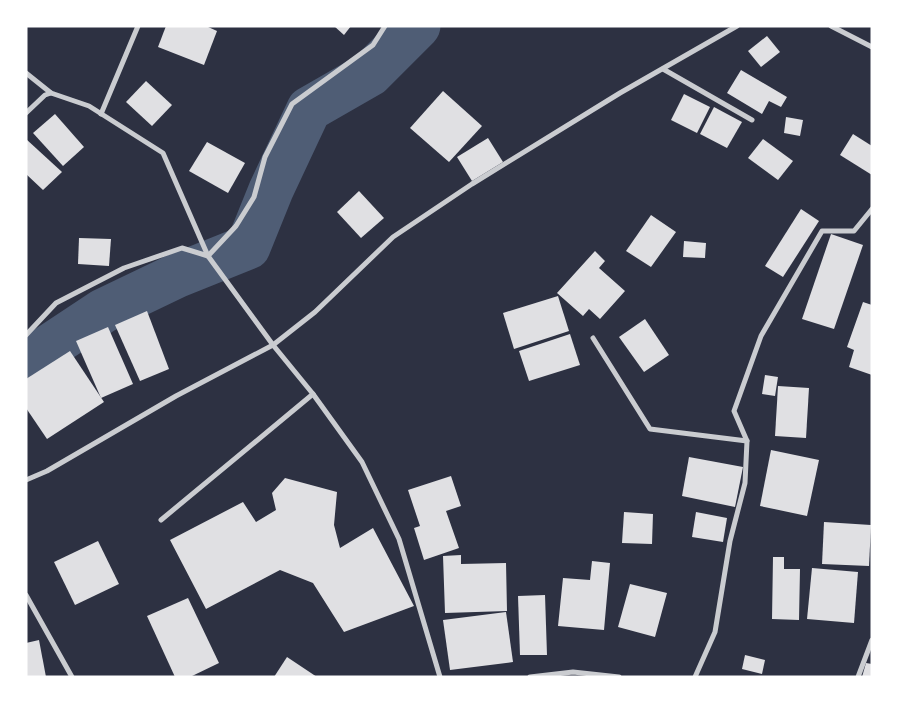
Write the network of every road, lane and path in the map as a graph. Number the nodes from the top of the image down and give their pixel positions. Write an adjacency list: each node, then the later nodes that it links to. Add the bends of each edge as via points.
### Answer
1 (138, 26): 10 (street)
2 (385, 26): 13 (street, via 373,45 292,104 265,157 254,197 236,226)
3 (737, 26): 6 (street)
4 (831, 26): 5 (street)
5 (872, 46)
6 (663, 69): 11 (street); 16 (street, via 472,184 393,237 315,312)
7 (26, 73): 8 (street)
8 (51, 92): 9 (street); 10 (street)
9 (26, 113)
10 (102, 114): 13 (street, via 163,153)
11 (752, 120)
12 (872, 209): 18 (street, via 854,231 822,231 760,336 734,411)
13 (208, 256): 14 (street, via 182,248 124,268 56,303); 16 (street)
14 (26, 336)
15 (593, 338): 18 (street, via 650,429)
16 (273, 346): 17 (street); 19 (street)
17 (313, 394): 20 (street); 25 (street, via 362,462 399,539)
18 (747, 441): 28 (street, via 745,483 730,540 715,632)
19 (26, 480)
20 (161, 520)
21 (26, 595): 24 (street)
22 (872, 640): 29 (street)
23 (539, 676): 26 (street); 27 (street, via 572,672)
24 (72, 677)
25 (440, 677)
26 (530, 677)
27 (619, 677)
28 (695, 677)
29 (858, 677)

